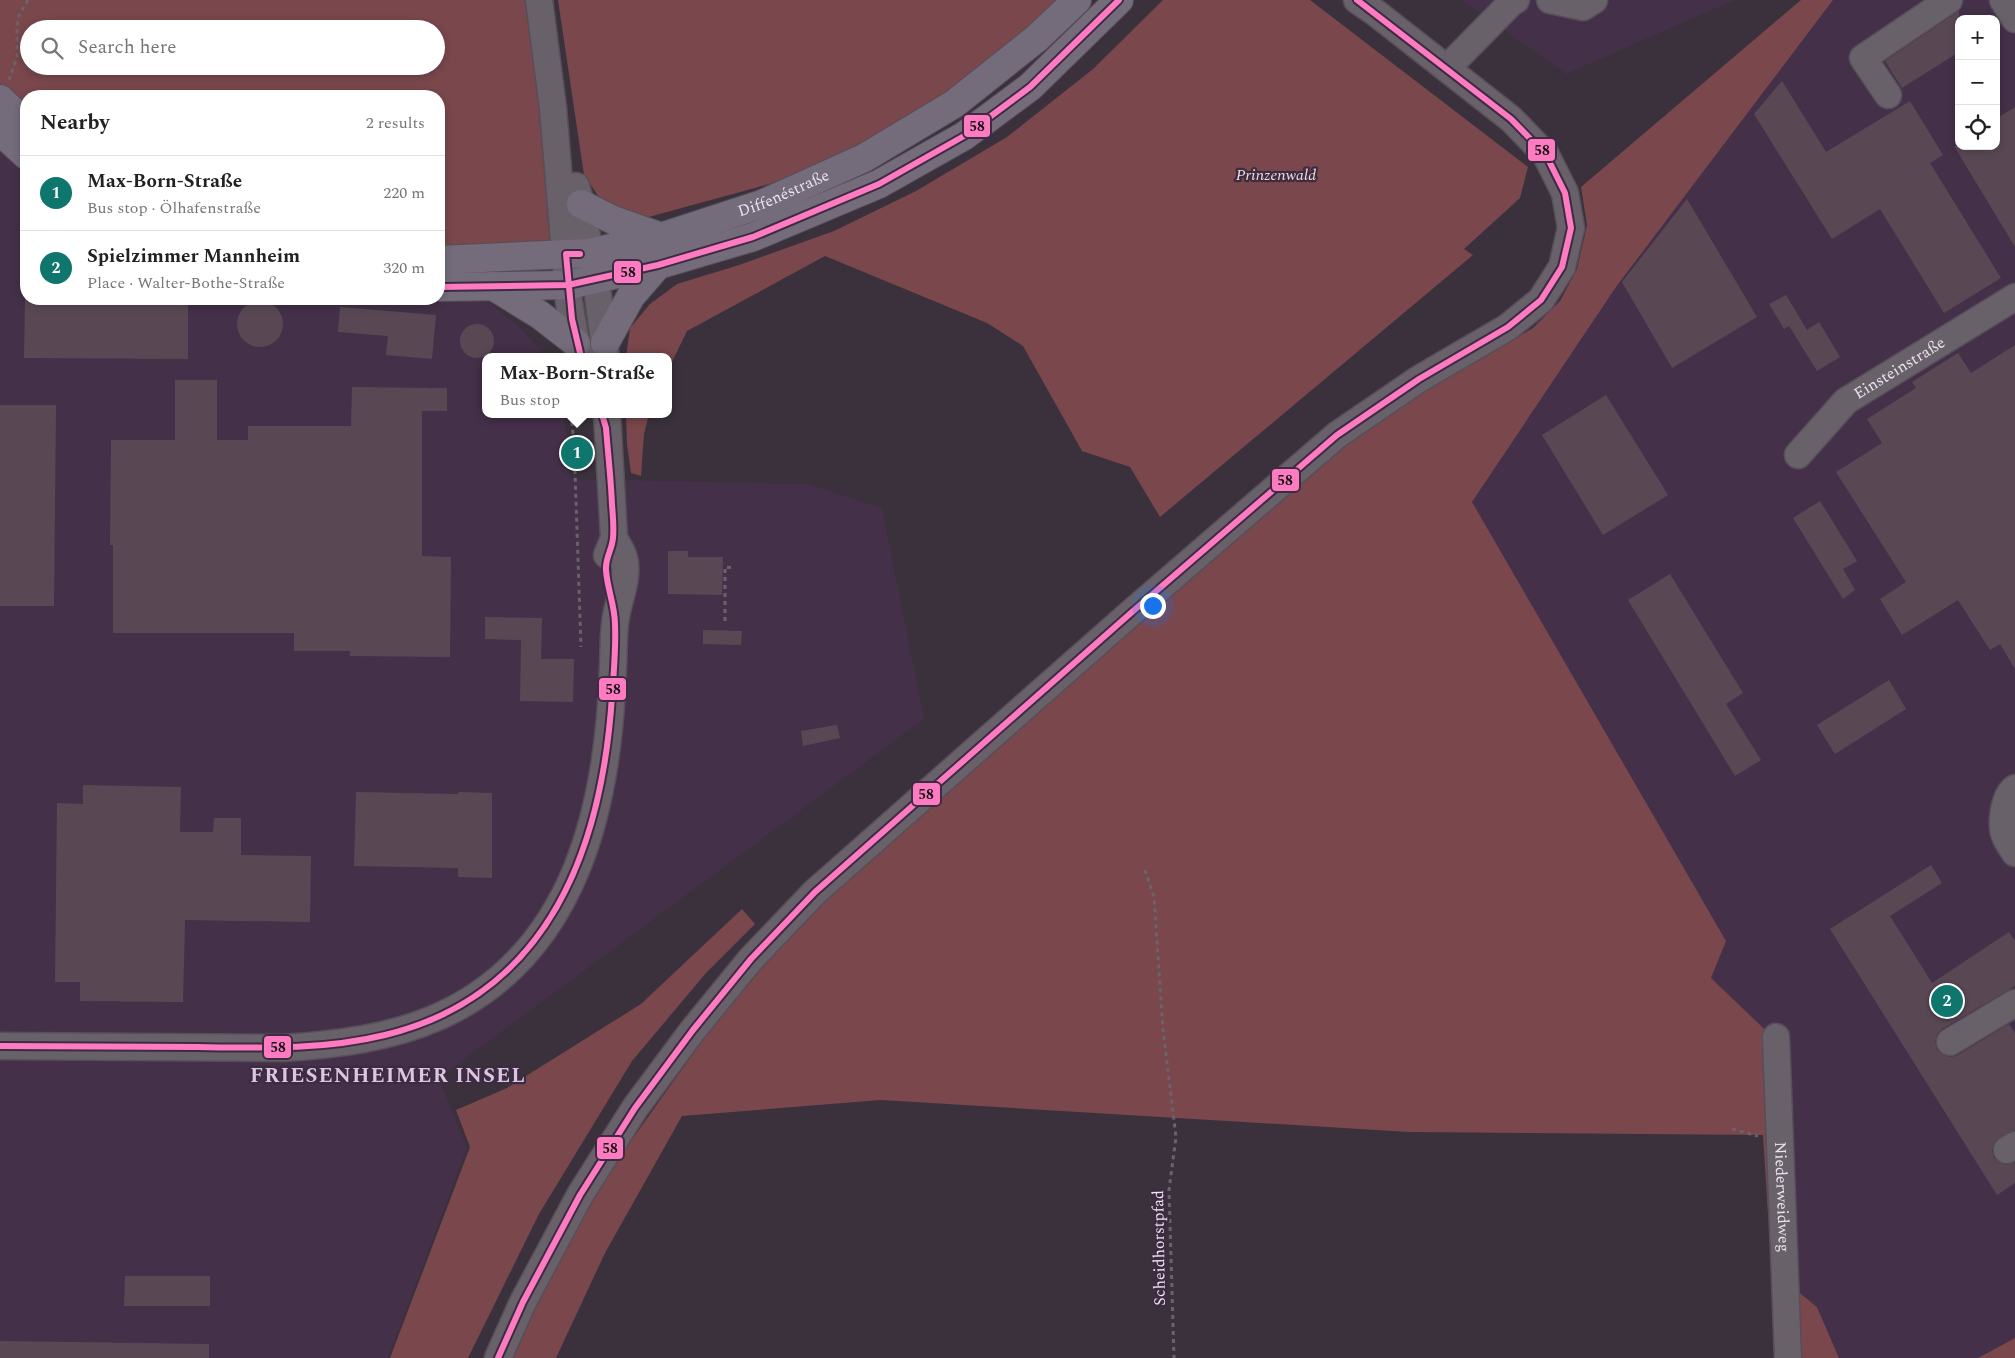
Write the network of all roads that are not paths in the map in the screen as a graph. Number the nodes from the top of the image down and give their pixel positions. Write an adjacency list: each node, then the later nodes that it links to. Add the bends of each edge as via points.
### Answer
1 (539, 0): 14 (street)
2 (1077, 0): 17 (main road, Diffenéstraße, via 1037,38 954,104 864,158 762,204)
3 (1119, 0): 20 (main road, Diffenéstraße, via 1030,87 964,136 879,184 753,237)
4 (1516, 0): 11 (street)
5 (1550, 0): 6 (street, via 1583,7)
6 (1594, 0)
7 (1949, 0): 13 (street, via 1863,58)
8 (2003, 0): 10 (street)
9 (1366, 4): 11 (street)
10 (2015, 19)
11 (1447, 68): 36 (street, via 1511,119 1546,155 1565,193 1571,228 1562,267 1541,300 1508,327 1419,379 1337,435 815,892 751,959 635,1108 580,1195 523,1302)
12 (3, 93): 15 (main road)
13 (1888, 95)
14 (553, 108): 16 (street); 18 (street, via 560,210)
15 (14, 141)
16 (581, 204): 17 (main road, via 613,220); 18 (street)
17 (661, 237): 18 (main road, Diffenéstraße)
18 (578, 254): 19 (main road, Diffenéstraße); 21 (street); 22 (street)
19 (445, 260)
20 (658, 265): 21 (main road, Diffenéstraße); 27 (main road, via 631,296)
21 (595, 280): 22 (main road, Diffenéstraße); 27 (street)
22 (568, 285): 23 (main road, Diffenéstraße); 26 (street)
23 (493, 286): 24 (main road, Diffenéstraße); 26 (main road, via 540,315)
24 (445, 287)
25 (2015, 297): 29 (street, Einsteinstraße, via 1846,401)
26 (579, 350)
27 (606, 350)
28 (605, 419): 35 (street, via 614,538 606,558 607,582 615,619 605,770 595,817 578,869 546,927 510,970 480,993 441,1015 400,1030 321,1046 234,1049)
29 (1798, 455)
30 (2015, 788): 31 (street, via 2002,812 2004,835)
31 (2015, 853)
32 (2015, 1003): 34 (street)
33 (1776, 1037): 37 (street, Niederweidweg)
34 (1950, 1042)
35 (0, 1046)
36 (498, 1358)
37 (1788, 1358)

